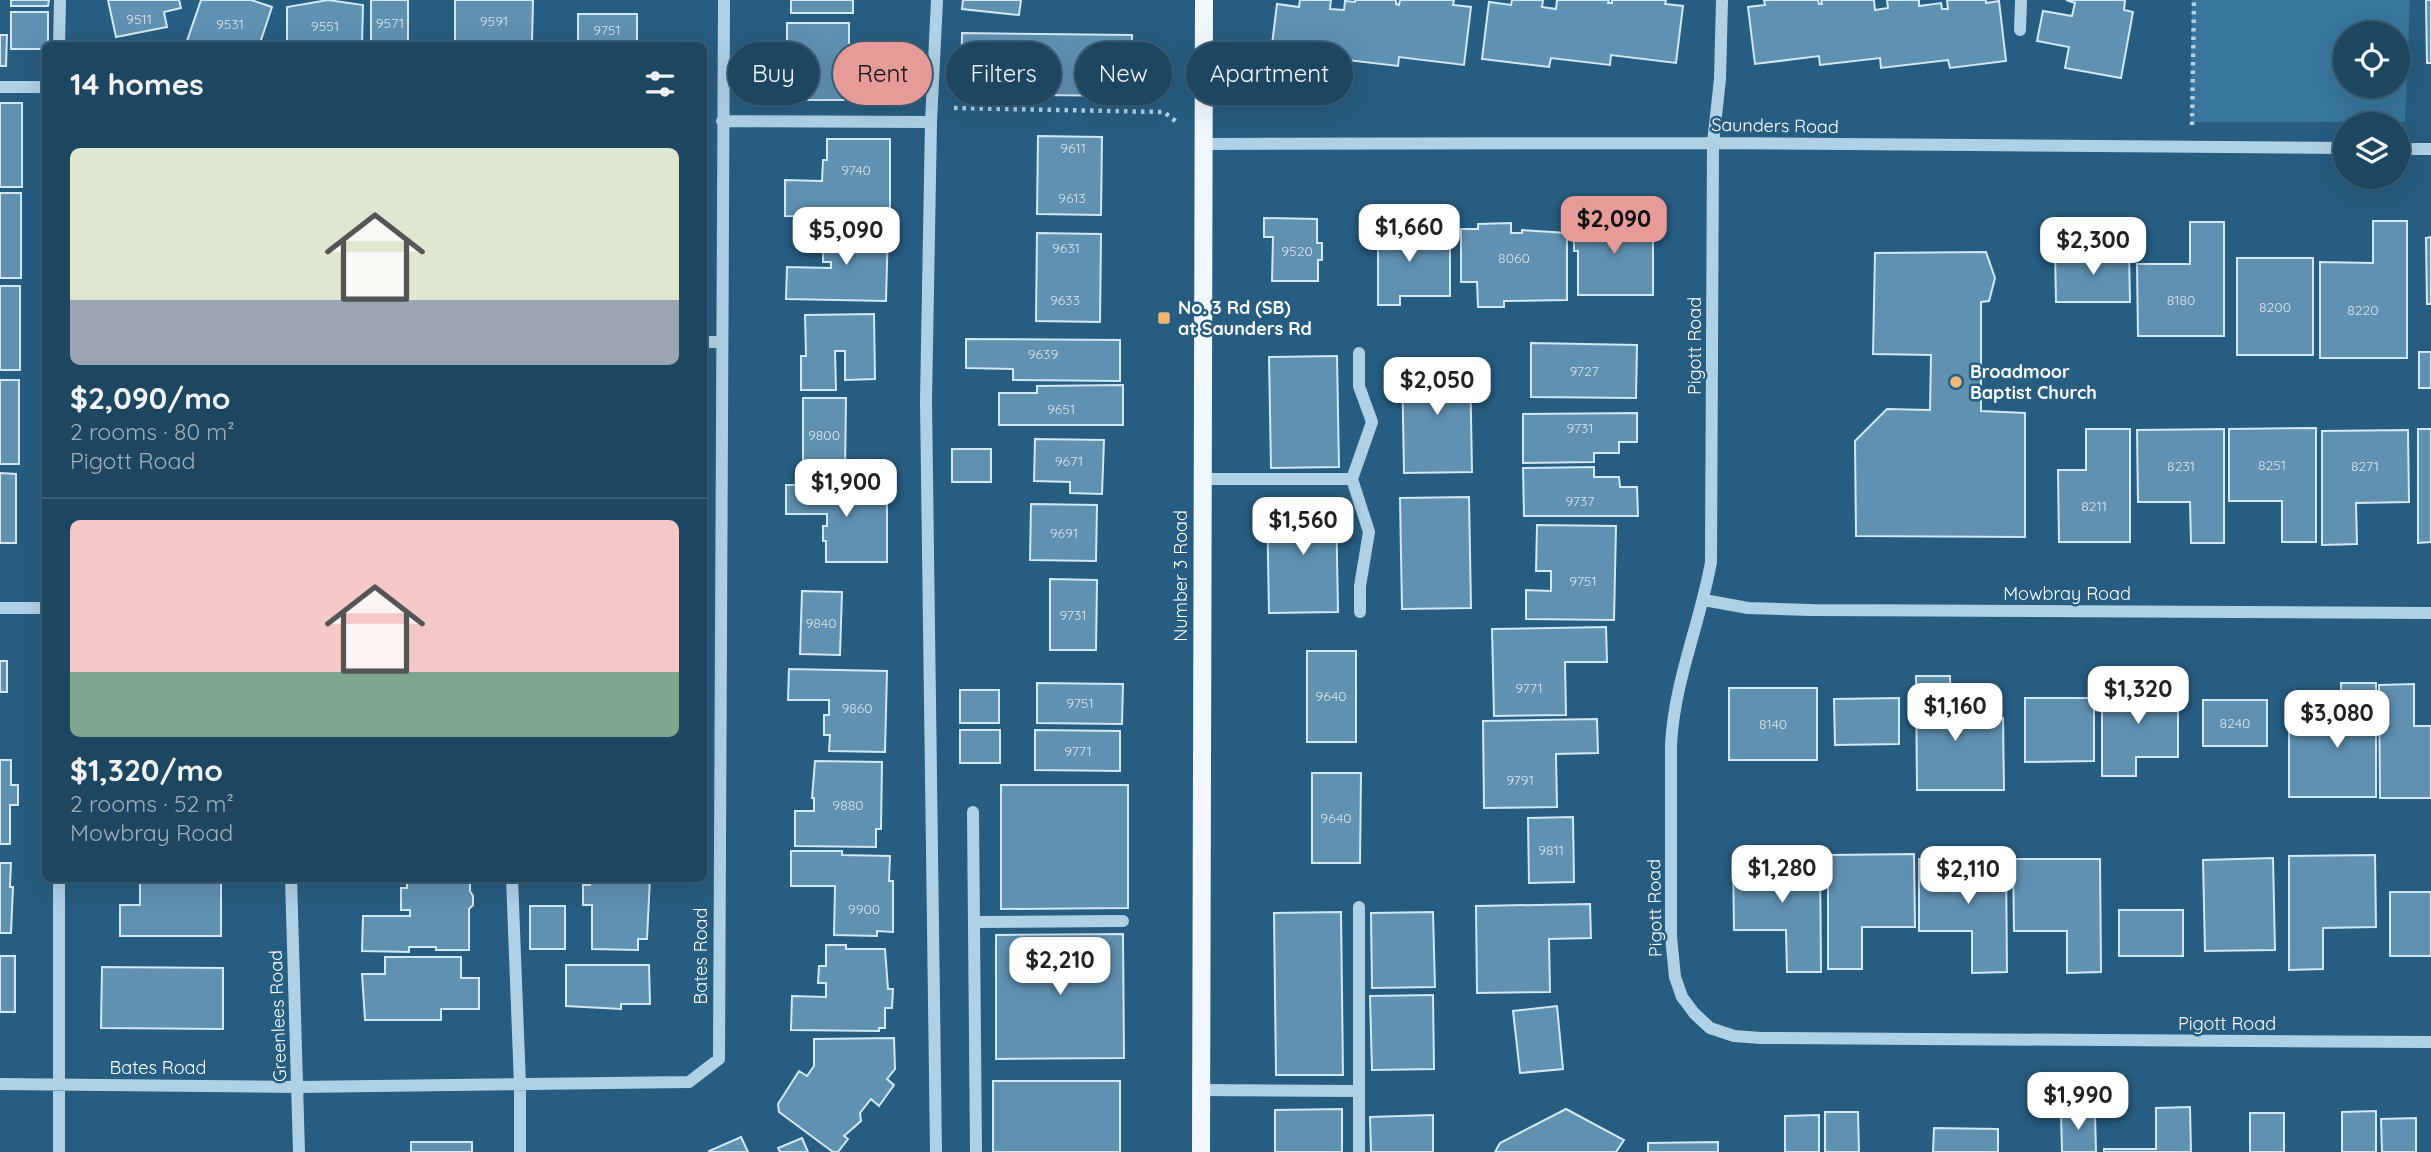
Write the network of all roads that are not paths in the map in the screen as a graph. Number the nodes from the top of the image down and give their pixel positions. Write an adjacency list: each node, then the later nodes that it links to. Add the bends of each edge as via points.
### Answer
1 (60, 0): 8 (street)
2 (724, 0): 11 (street, Bates Road)
3 (937, 0): 12 (street)
4 (1204, 0): 14 (main road, Number 3 Road)
5 (1722, 0): 13 (street, Pigott Road)
6 (2021, 0): 7 (street)
7 (2020, 30)
8 (59, 42)
9 (0, 87): 10 (street)
10 (42, 87)
11 (722, 121): 12 (street); 19 (street, Bates Road)
12 (931, 122): 45 (street, via 926,401)
13 (1713, 142): 14 (street, Saunders Road); 15 (street, Saunders Road); 23 (street, Pigott Road, via 1711,562)
14 (1204, 144): 21 (main road, Number 3 Road)
15 (2333, 148)
16 (2410, 149): 17 (street)
17 (2431, 149)
18 (707, 342): 19 (street)
19 (721, 342): 38 (street, Bates Road, via 719,1059 689,1082)
20 (1359, 353): 22 (street, via 1359,386 1372,422)
21 (1203, 479): 22 (street); 40 (main road, Number 3 Road)
22 (1352, 479): 26 (street, via 1369,532)
23 (1704, 600): 27 (street, Mowbray Road, via 1811,611); 35 (street, Pigott Road, via 1672,716 1671,937 1682,997 1710,1028 1760,1038)
24 (0, 608): 25 (street)
25 (42, 608)
26 (1360, 612)
27 (2431, 613)
28 (973, 812): 34 (street)
29 (59, 882): 37 (street)
30 (291, 882): 39 (street, Greenlees Road)
31 (512, 882): 38 (street)
32 (1359, 907): 41 (street)
33 (1123, 921): 34 (street)
34 (975, 922): 46 (street)
35 (2431, 1042)
36 (0, 1084): 37 (street, Bates Road)
37 (59, 1085): 39 (street, Bates Road); 42 (street)
38 (520, 1085): 39 (street, Bates Road); 44 (street)
39 (298, 1087): 43 (street, Greenlees Road)
40 (1200, 1090): 41 (street); 47 (main road, Number 3 Road)
41 (1358, 1091): 48 (street)
42 (59, 1152)
43 (299, 1152)
44 (520, 1152)
45 (936, 1152)
46 (976, 1152)
47 (1201, 1152)
48 (1359, 1152)

